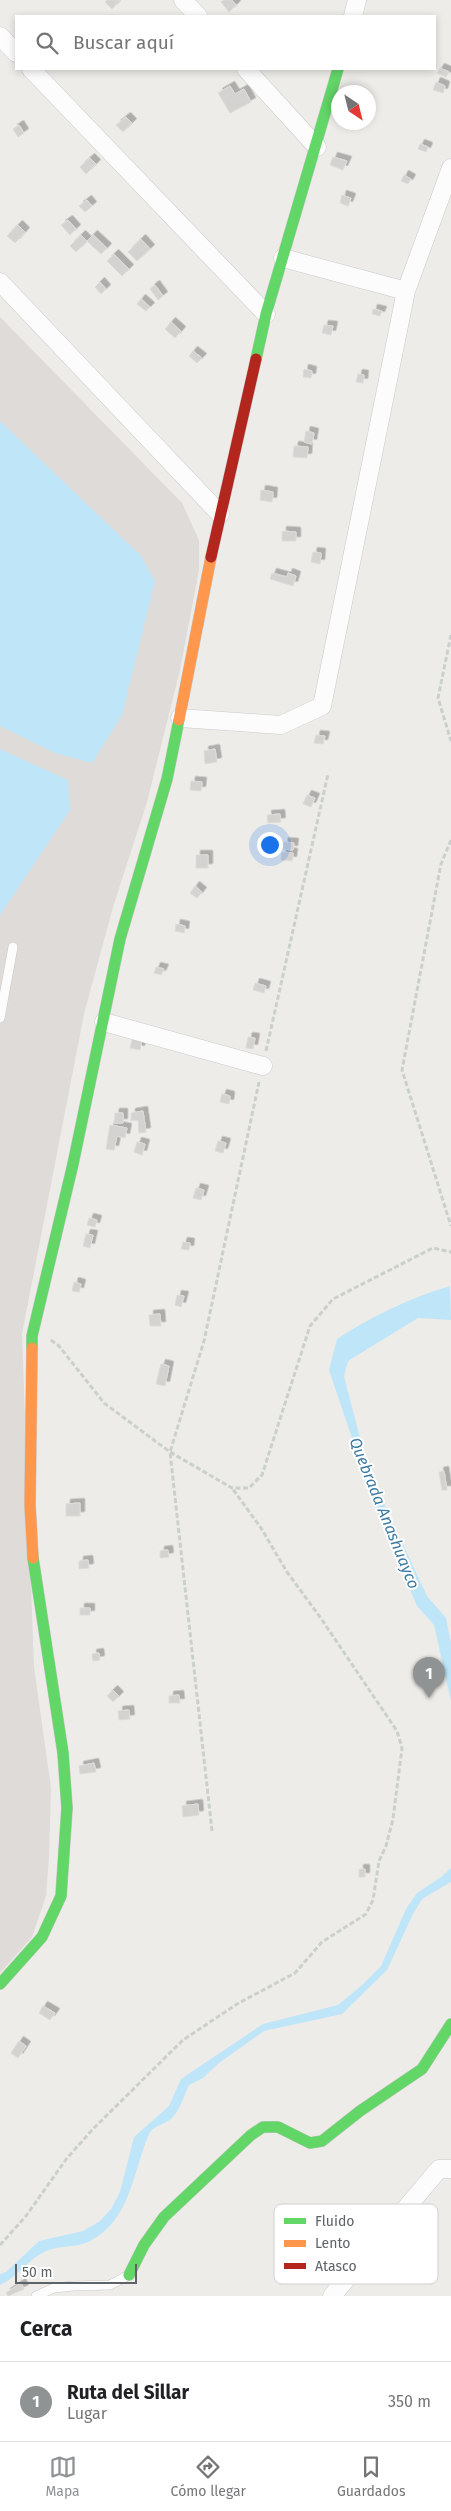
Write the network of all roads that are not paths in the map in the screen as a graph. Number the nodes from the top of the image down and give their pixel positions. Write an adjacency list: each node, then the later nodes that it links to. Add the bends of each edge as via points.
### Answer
1 (183, 0): 3 (street)
2 (357, 0): 4 (street)
3 (197, 15)
4 (353, 15)
5 (0, 36): 6 (street)
6 (15, 52)
7 (32, 70): 15 (street)
8 (247, 70): 10 (street)
9 (338, 70): 10 (street)
10 (317, 147): 12 (street)
11 (451, 168): 14 (street)
12 (284, 258): 14 (street); 15 (street)
13 (0, 282): 16 (street)
14 (406, 291): 17 (street, via 322,706 281,725)
15 (266, 314): 16 (street)
16 (220, 514): 17 (street)
17 (180, 718): 20 (street, via 167,779 120,939)
18 (13, 947): 19 (lane)
19 (0, 1018)
20 (104, 1022): 21 (street); 22 (street, via 32,1336 30,1505 34,1573 63,1753 67,1808 61,1896 42,1937)
21 (263, 1066)
22 (0, 1984)
23 (451, 2024): 26 (street, via 422,2069 322,2141 310,2143 278,2127 263,2127 251,2136 164,2217 144,2245)
24 (451, 2169): 25 (street, via 439,2169)
25 (410, 2204)
26 (129, 2275): 28 (lane, via 110,2285 64,2287)
27 (342, 2284): 29 (street)
28 (36, 2296)
29 (332, 2296)

